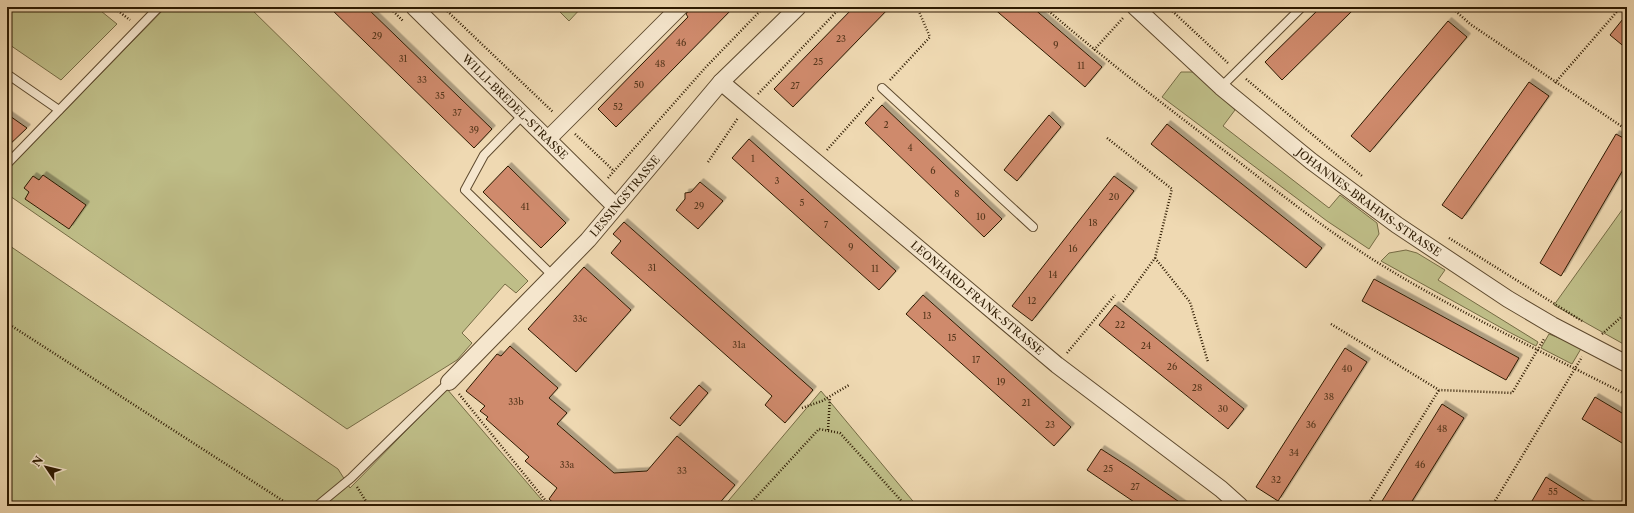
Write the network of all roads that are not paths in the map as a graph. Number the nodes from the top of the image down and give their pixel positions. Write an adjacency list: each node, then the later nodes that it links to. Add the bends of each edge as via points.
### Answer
1 (159, 7): 11 (lane)
2 (414, 7): 12 (street, WILLI-BREDEL-STRASSE)
3 (680, 7): 13 (street)
4 (798, 7): 8 (street, LESSINGSTRASSE)
5 (1302, 7): 9 (lane)
6 (1137, 10): 9 (street, JOHANNES-BRAHMS-STRASSE)
7 (7, 74): 11 (lane)
8 (721, 82): 15 (street, LESSINGSTRASSE, via 674,147); 21 (street, LEONHARD-FRANK-STRASSE, via 1057,365)
9 (1221, 87): 18 (street, JOHANNES-BRAHMS-STRASSE, via 1311,161 1397,225 1508,299)
10 (882, 88): 16 (lane)
11 (59, 110): 14 (lane)
12 (523, 115): 13 (street, WILLI-BREDEL-STRASSE); 17 (lane, via 484,155 465,190)
13 (548, 139): 15 (street, WILLI-BREDEL-STRASSE)
14 (7, 164)
15 (615, 206): 17 (street, LESSINGSTRASSE, via 588,240)
16 (1034, 227)
17 (553, 276): 19 (street, LESSINGSTRASSE)
18 (1627, 364)
19 (449, 382): 20 (lane, via 351,478)
20 (317, 506)
21 (1240, 506)

